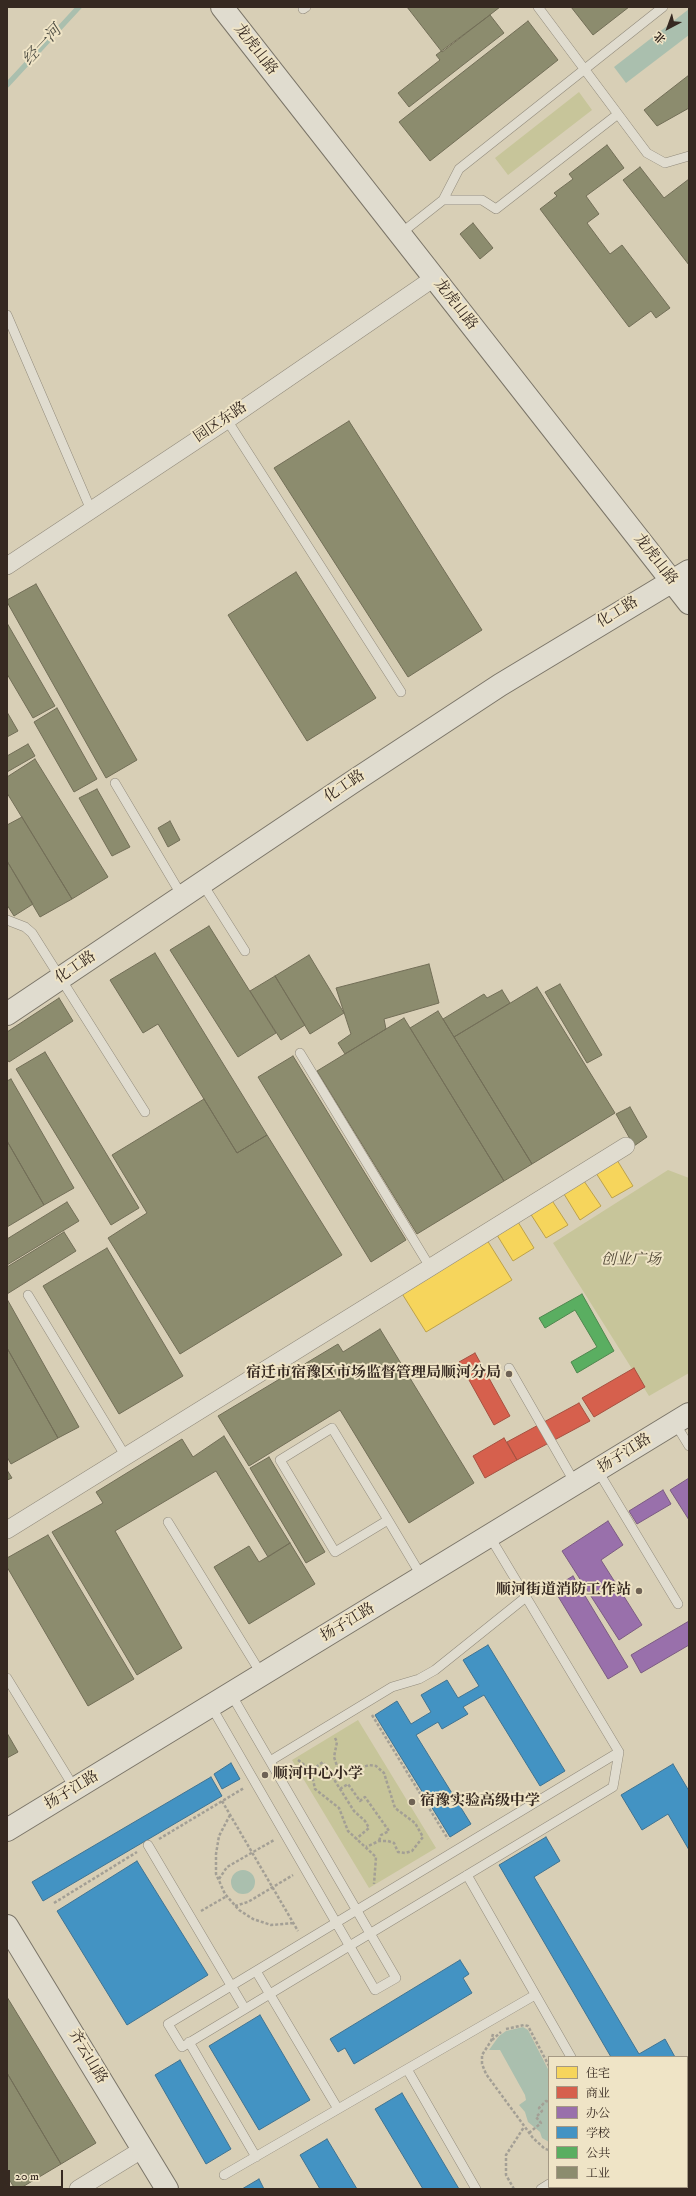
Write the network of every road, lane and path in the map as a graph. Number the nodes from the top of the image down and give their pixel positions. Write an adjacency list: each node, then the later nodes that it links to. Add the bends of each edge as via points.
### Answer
1 (222, 7): 8 (street, 龙虎山路)
2 (538, 7): 4 (lane)
3 (662, 7): 4 (lane)
4 (585, 69): 5 (lane); 7 (lane, via 459,169)
5 (618, 114): 6 (lane, via 647,153 665,163); 7 (lane, via 496,209 482,200)
6 (689, 156)
7 (443, 200): 8 (lane)
8 (400, 234): 9 (street, 龙虎山路)
9 (434, 278): 11 (street, 园区东路); 14 (street, 龙虎山路)
10 (7, 315): 12 (lane)
11 (227, 420): 12 (street, 园区东路); 16 (lane)
12 (91, 510): 13 (street, 园区东路)
13 (7, 566)
14 (680, 576): 15 (street, 龙虎山路); 18 (street, 化工路, via 500,685)
15 (689, 603)
16 (401, 692)
17 (115, 783): 19 (lane)
18 (202, 883): 19 (street, 化工路); 21 (lane)
19 (182, 896): 22 (street, 化工路)
20 (7, 920): 22 (lane, via 25,927 32,933)
21 (245, 951)
22 (60, 978): 23 (street, 化工路); 25 (lane)
23 (7, 1014)
24 (300, 1053): 27 (lane)
25 (145, 1112)
26 (626, 1146): 27 (street)
27 (430, 1267): 32 (street)
28 (28, 1295): 32 (lane)
29 (509, 1368): 34 (lane)
30 (682, 1419): 31 (lane); 33 (street, 扬子江路)
31 (689, 1446)
32 (126, 1456): 37 (street)
33 (598, 1471): 34 (street, 扬子江路); 41 (lane)
34 (576, 1485): 38 (street, 扬子江路)
35 (388, 1520): 35 (lane, via 332,1428 280,1460 335,1552); 39 (lane)
36 (168, 1522): 42 (lane)
37 (7, 1530)
38 (490, 1537): 39 (street, 扬子江路); 40 (lane)
39 (422, 1578): 42 (street, 扬子江路)
40 (526, 1598): 45 (lane, via 434,1670 419,1679 392,1687); 49 (lane)
41 (678, 1604)
42 (262, 1676): 44 (street, 扬子江路)
43 (7, 1678): 52 (lane)
44 (231, 1694): 46 (street, 扬子江路); 50 (lane)
45 (365, 1703): 47 (lane); 62 (path)
46 (211, 1706): 52 (street, 扬子江路); 57 (lane)
47 (325, 1727): 48 (lane); 59 (path, via 337,1742 334,1757 337,1766 350,1772 369,1765 376,1766 384,1773 395,1808 415,1823 423,1837 412,1851 405,1853 398,1852 394,1843)
48 (284, 1752): 50 (lane); 51 (path)
49 (619, 1752): 62 (lane); 65 (lane, via 613,1787)
50 (270, 1761): 71 (lane)
51 (311, 1770): 53 (path, via 323,1762); 58 (path, via 315,1789 339,1808 348,1831)
52 (75, 1789): 56 (street, 扬子江路)
53 (340, 1789): 58 (path, via 368,1828); 59 (path, via 348,1784 360,1801 366,1797 389,1831 381,1835)
54 (222, 1801): 55 (path)
55 (230, 1815): 63 (path); 66 (path, via 219,1836 216,1854)
56 (7, 1830)
57 (285, 1834): 63 (path); 64 (lane)
58 (356, 1839): 61 (path)
59 (379, 1841): 61 (path)
60 (148, 1845): 72 (lane)
61 (366, 1847): 69 (path, via 376,1857)
62 (456, 1851): 69 (lane)
63 (252, 1853): 66 (path, via 227,1867); 67 (path)
64 (304, 1868): 67 (path); 74 (lane)
65 (466, 1875): 76 (lane); 82 (lane)
66 (218, 1880): 68 (path)
67 (272, 1887): 70 (path, via 248,1902); 73 (path)
68 (227, 1896): 70 (path); 72 (path)
69 (376, 1898): 71 (lane)
70 (235, 1906): 73 (path, via 253,1919 271,1925)
71 (356, 1910): 74 (lane); 76 (lane)
72 (191, 1918): 80 (lane)
73 (294, 1923): 77 (path)
74 (336, 1923): 77 (lane); 78 (lane)
75 (7, 1926): 94 (street, 齐云山路)
76 (370, 1934): 78 (lane); 78 (lane, via 396,1978 374,1990)
77 (304, 1942): 79 (lane)
78 (349, 1946): 81 (lane)
79 (256, 1971): 80 (lane); 81 (lane)
80 (231, 1986): 83 (lane); 86 (lane, via 168,2024 182,2047)
81 (270, 1994): 83 (lane); 91 (lane)
82 (535, 1995): 84 (lane); 87 (lane)
83 (245, 2008): 86 (lane)
84 (491, 2020): 85 (path); 89 (lane)
85 (491, 2041): 88 (path, via 504,2029 524,2024 528,2026); 92 (path, via 482,2055 482,2064 486,2074 505,2097)
86 (189, 2042): 96 (lane)
87 (570, 2056)
88 (548, 2064)
89 (407, 2069): 91 (lane); 100 (lane)
90 (548, 2102): 93 (path, via 539,2108 542,2111 536,2117 541,2122)
91 (338, 2109): 96 (lane)
92 (524, 2127): 93 (path); 101 (path, via 506,2155 506,2175)
93 (529, 2133): 95 (path)
94 (143, 2149): 98 (street); 99 (street, 齐云山路)
95 (548, 2150)
96 (256, 2157): 97 (lane)
97 (224, 2175)
98 (78, 2189)
99 (167, 2189)
100 (476, 2189)
101 (514, 2189)

